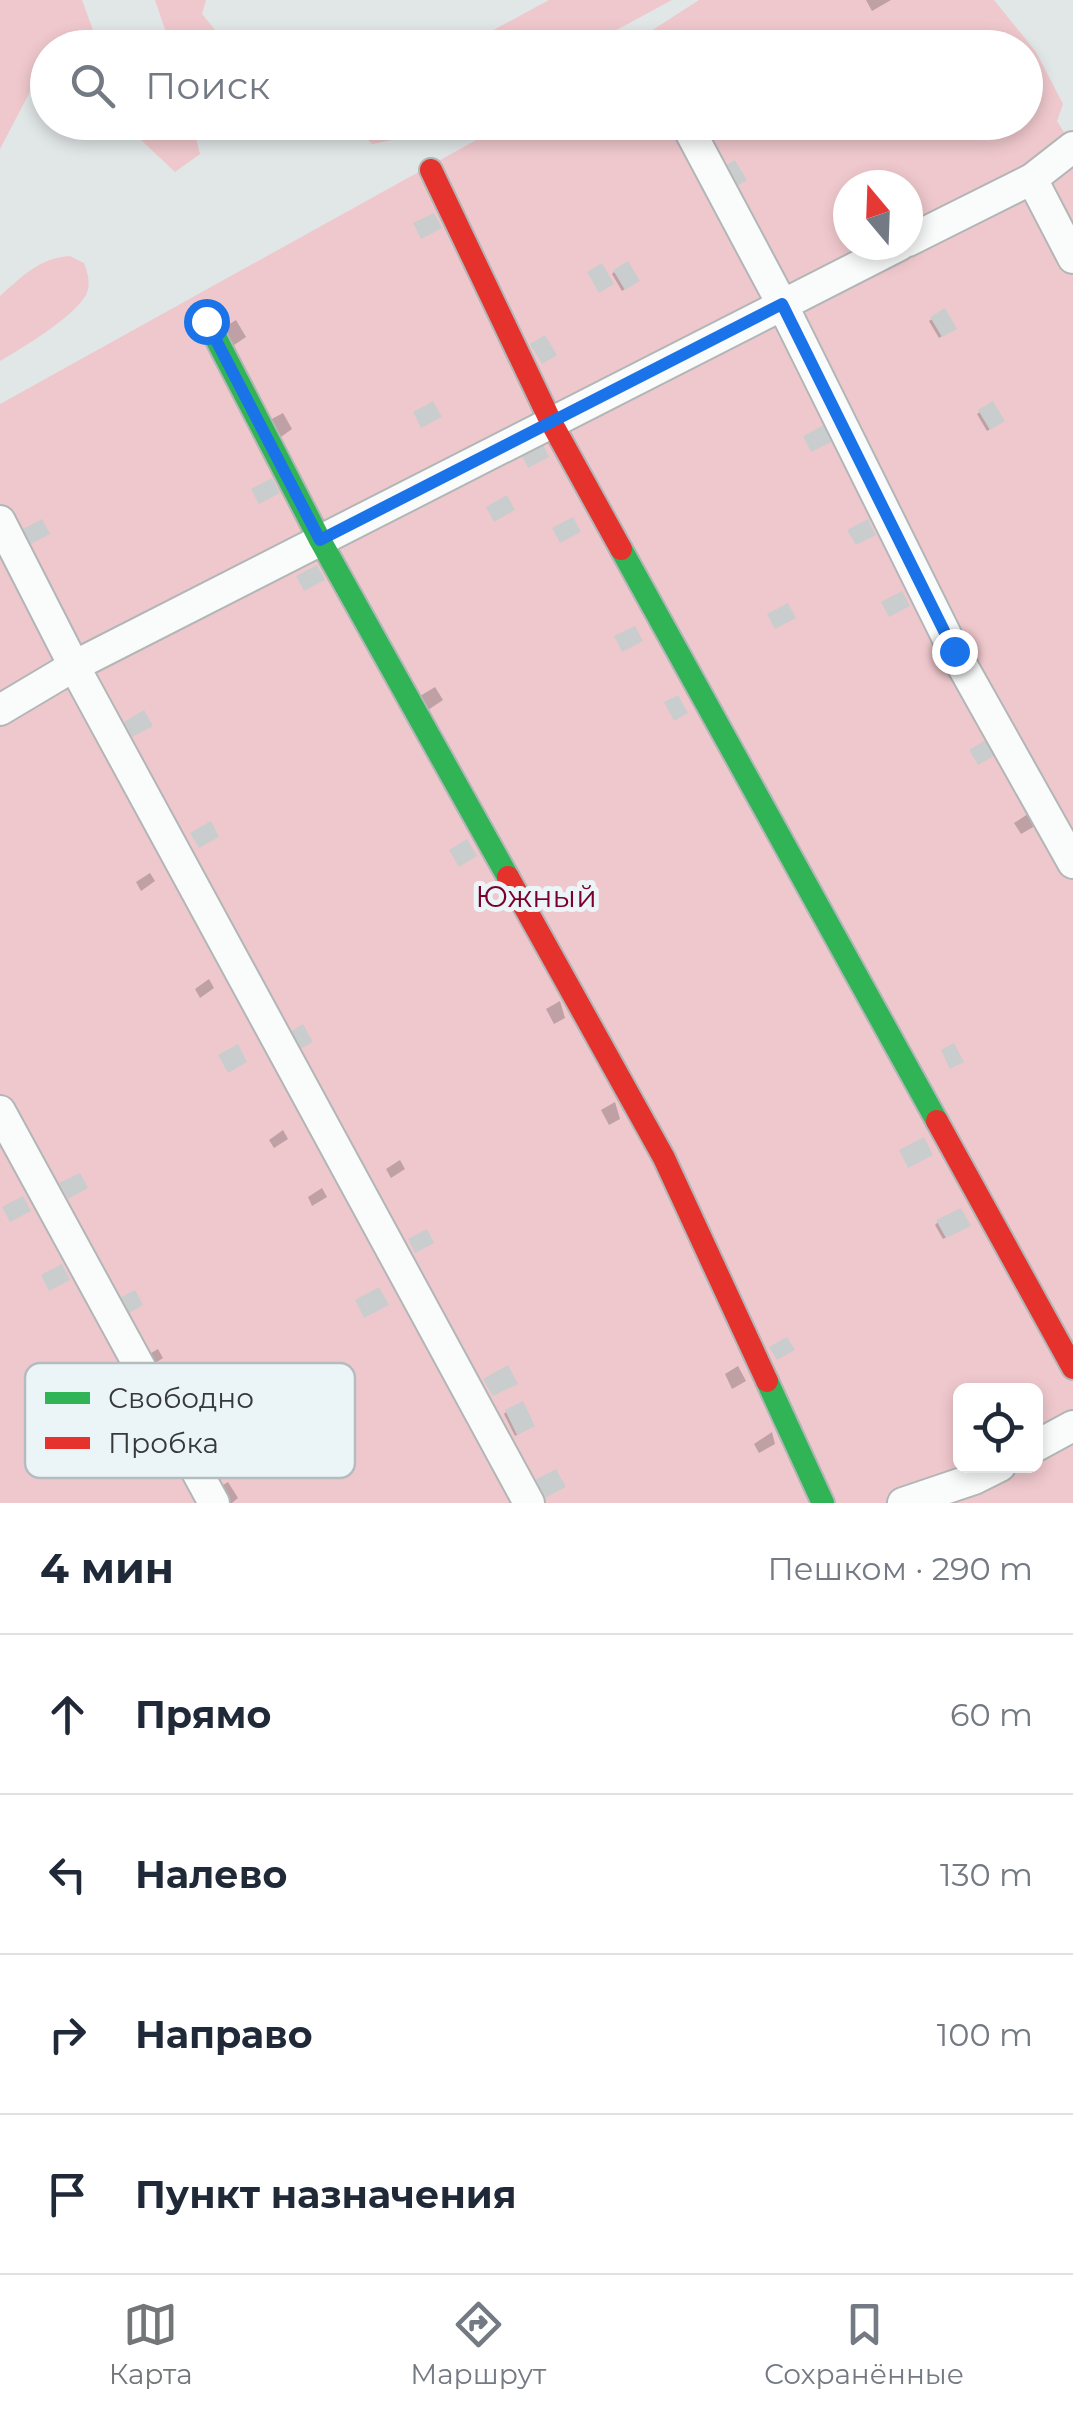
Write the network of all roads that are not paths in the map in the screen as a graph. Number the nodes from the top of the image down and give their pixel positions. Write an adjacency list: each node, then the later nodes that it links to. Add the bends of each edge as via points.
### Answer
1 (695, 140): 8 (street)
2 (1073, 147): 4 (street)
3 (430, 170): 10 (street)
4 (1032, 179): 5 (street); 6 (street)
5 (923, 234)
6 (1073, 258)
7 (870, 260): 8 (street)
8 (782, 304): 10 (street); 15 (street, via 954,651)
9 (206, 321): 12 (street)
10 (551, 422): 12 (street); 18 (street)
11 (0, 520): 13 (street)
12 (320, 540): 13 (street); 25 (street, via 664,1158)
13 (74, 666): 14 (street); 24 (street)
14 (0, 710)
15 (1073, 863)
16 (0, 1111): 17 (street)
17 (138, 1363)
18 (1073, 1368)
19 (1073, 1426): 20 (street)
20 (1043, 1442)
21 (986, 1473): 26 (street)
22 (200, 1478): 23 (street)
23 (214, 1503)
24 (530, 1503)
25 (823, 1503)
26 (902, 1503)

